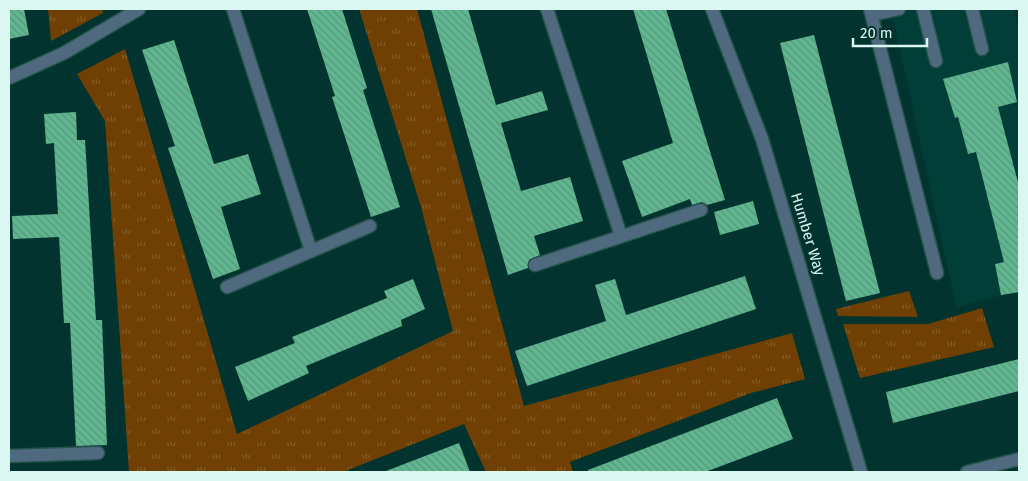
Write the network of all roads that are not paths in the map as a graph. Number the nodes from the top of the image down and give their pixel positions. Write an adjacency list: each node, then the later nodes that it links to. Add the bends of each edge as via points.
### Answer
1 (139, 9): 11 (street, via 64,53)
2 (233, 9): 15 (street)
3 (547, 9): 14 (street)
4 (712, 9): 23 (street, Humber Way, via 762,139)
5 (900, 9): 8 (street)
6 (924, 9): 10 (street)
7 (972, 9): 9 (street)
8 (871, 12): 17 (street)
9 (982, 49)
10 (936, 61)
11 (9, 78)
12 (701, 210): 14 (street)
13 (370, 226): 15 (street)
14 (621, 236): 16 (street)
15 (311, 251): 18 (street)
16 (535, 265)
17 (938, 273)
18 (227, 288)
19 (98, 453): 20 (street)
20 (9, 456)
21 (1019, 459): 22 (street)
22 (1002, 468): 24 (street)
23 (861, 472)
24 (967, 472)

